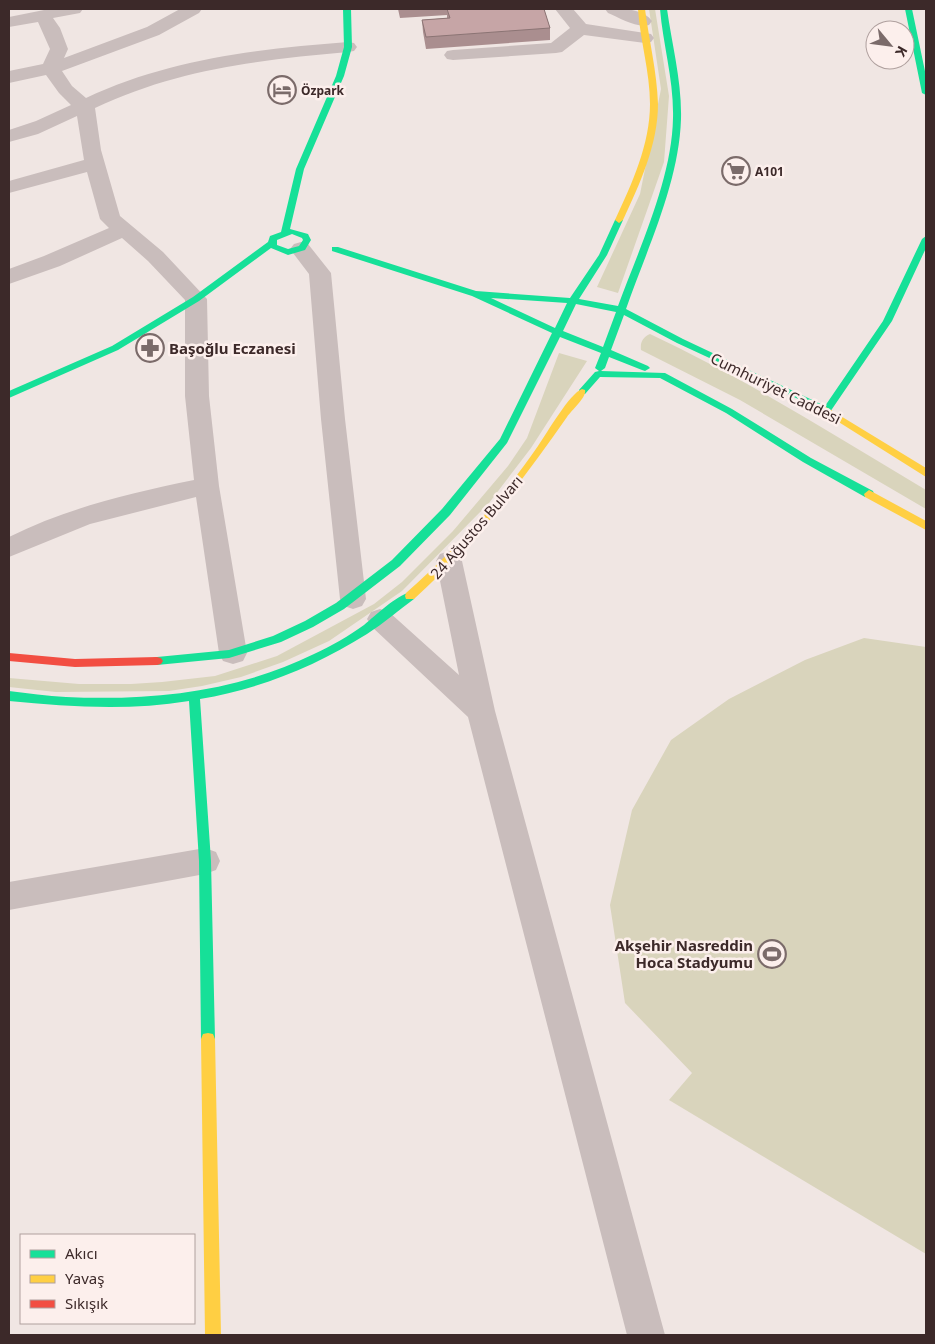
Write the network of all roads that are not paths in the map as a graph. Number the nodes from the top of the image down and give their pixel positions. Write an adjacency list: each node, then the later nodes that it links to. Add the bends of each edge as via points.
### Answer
1 (74, 9): 8 (street)
2 (193, 9): 14 (street, via 153,31)
3 (347, 9): 12 (main road)
4 (564, 9): 11 (street)
5 (614, 9): 10 (street)
6 (663, 9): 30 (main road, via 676,95 674,155 668,182)
7 (908, 9): 16 (main road)
8 (42, 15): 9 (street); 14 (street, via 59,49)
9 (9, 22)
10 (643, 23): 11 (street); 29 (main road, via 654,104 642,165 602,255)
11 (580, 29): 13 (street, via 556,48)
12 (348, 47): 17 (street, via 281,52 209,65 170,74); 22 (main road, via 340,76 300,169)
13 (453, 55)
14 (52, 68): 15 (street); 17 (street, via 74,100)
15 (9, 77)
16 (926, 93)
17 (85, 105): 18 (street, via 30,132); 19 (street)
18 (9, 136)
19 (96, 163): 20 (street); 21 (street, via 110,219)
20 (9, 187)
21 (124, 229): 26 (street); 28 (street)
22 (285, 232): 24 (main road, via 273,238); 25 (main road, via 292,231)
23 (926, 239): 36 (main road, via 888,321)
24 (272, 243): 25 (main road, via 279,251 287,252); 28 (main road)
25 (319, 245): 27 (main road); 42 (street, via 333,420)
26 (9, 277)
27 (476, 294): 29 (main road, Cumhuriyet Caddesi); 31 (main road)
28 (196, 299): 35 (main road, via 115,348); 38 (street, via 197,396)
29 (573, 301): 30 (main road, Cumhuriyet Caddesi); 31 (main road)
30 (621, 310): 32 (main road); 36 (main road, Cumhuriyet Caddesi)
31 (557, 334): 32 (main road); 42 (main road, via 495,455 436,524 390,569)
32 (606, 353): 33 (main road); 34 (main road)
33 (598, 374): 34 (main road); 41 (main road, 24 Ağustos Bulvarı, via 568,408 552,435 499,503)
34 (662, 375): 39 (main road)
35 (9, 395)
36 (827, 410): 37 (main road, Cumhuriyet Caddesi)
37 (926, 473)
38 (207, 486): 40 (street, via 72,519); 44 (street)
39 (926, 526)
40 (9, 548)
41 (449, 561): 43 (main road, 24 Ağustos Bulvarı); 48 (street)
42 (353, 599): 44 (main road, via 274,640)
43 (380, 619): 47 (main road, 24 Ağustos Bulvarı, via 317,658 282,673 235,689); 48 (street)
44 (233, 653): 45 (main road, via 98,664 53,663)
45 (9, 657)
46 (9, 696): 47 (main road, 24 Ağustos Bulvarı, via 114,703)
47 (194, 697): 49 (main road)
48 (481, 711): 51 (street)
49 (205, 861): 50 (street); 52 (main road)
50 (9, 896)
51 (640, 1334)
52 (213, 1335)

